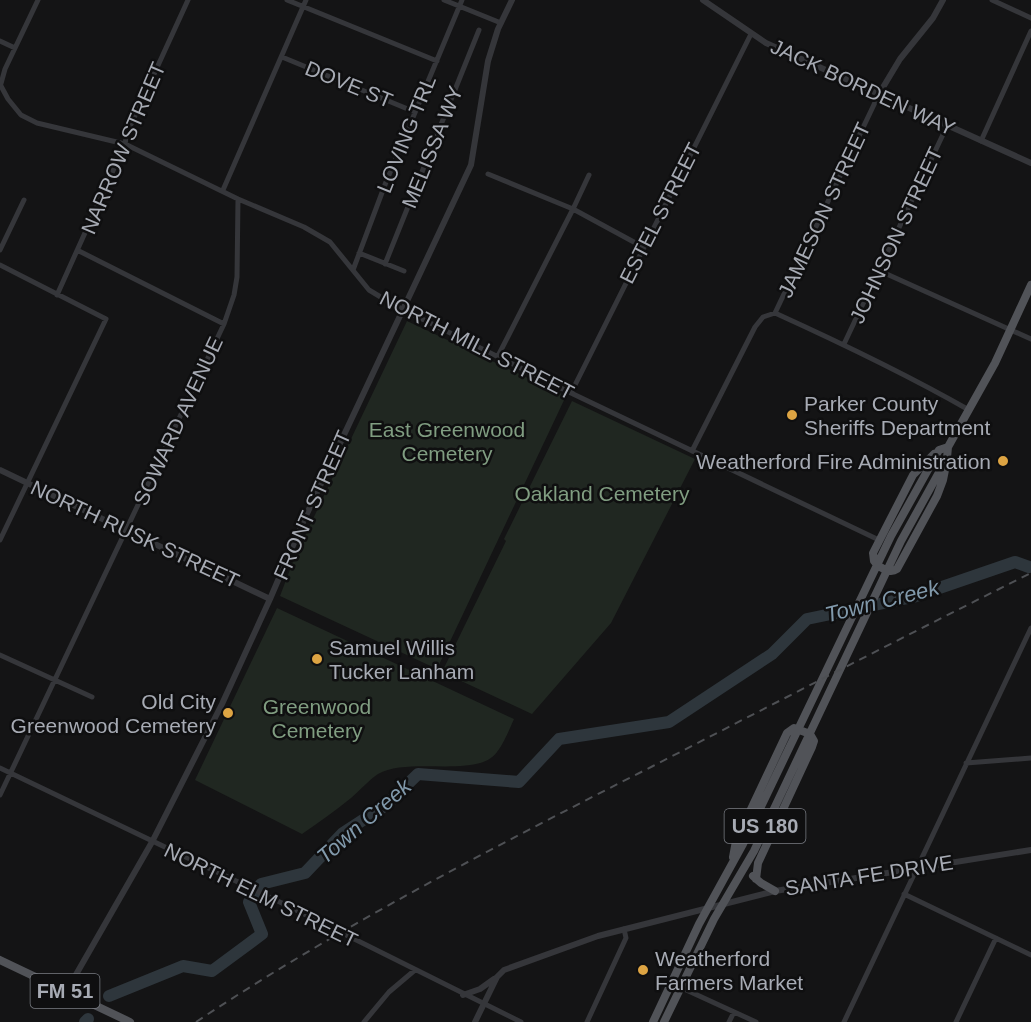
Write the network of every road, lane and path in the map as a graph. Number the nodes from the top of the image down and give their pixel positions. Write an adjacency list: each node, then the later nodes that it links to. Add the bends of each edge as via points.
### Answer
1 (38, 0): 18 (street)
2 (188, 0): 26 (street, NARROW STREET)
3 (287, 0): 11 (street)
4 (306, 0): 11 (street)
5 (444, 0): 10 (street)
6 (512, 0): 13 (street, FRONT STREET)
7 (703, 0): 16 (street, JACK BORDEN WAY)
8 (943, 0): 22 (street, JAMESON STREET)
9 (992, 0): 12 (street)
10 (460, 3): 13 (street); 20 (street, LOVING TRL)
11 (304, 8): 19 (street); 20 (street)
12 (1031, 18)
13 (501, 23): 45 (street, FRONT STREET, via 488,61 471,165)
14 (479, 30): 38 (street, MELISSA WY)
15 (1031, 31): 25 (street)
16 (751, 34): 22 (street, JACK BORDEN WAY); 34 (street, ESTEL STREET)
17 (0, 41): 18 (street)
18 (15, 48): 21 (street)
19 (282, 57): 23 (street, DOVE ST); 30 (street)
20 (436, 61): 23 (street, LOVING TRL)
21 (0, 86): 26 (street, NORTH MILL STREET, via 21,115 37,123)
22 (879, 94): 24 (street, JACK BORDEN WAY); 46 (street, JAMESON STREET)
23 (415, 112): 37 (street, LOVING TRL)
24 (947, 126): 25 (street, JACK BORDEN WAY); 42 (street, JOHNSON STREET)
25 (981, 141): 27 (street, JACK BORDEN WAY)
26 (125, 144): 30 (street, NORTH MILL STREET); 36 (street, NARROW STREET)
27 (1031, 163)
28 (488, 174): 33 (street)
29 (589, 175): 33 (street)
30 (223, 190): 31 (street, NORTH MILL STREET)
31 (238, 199): 40 (street, NORTH MILL STREET, via 330,242); 47 (street, SOWARD AVENUE, via 237,277)
32 (24, 200): 35 (street)
33 (573, 209): 34 (street); 51 (street)
34 (643, 248): 52 (street, ESTEL STREET)
35 (0, 250)
36 (79, 251): 44 (street, NARROW STREET); 47 (street)
37 (359, 253): 38 (street); 40 (street, LOVING TRL)
38 (385, 264): 41 (street)
39 (0, 265): 44 (street)
40 (353, 270): 45 (street, NORTH MILL STREET, via 369,290)
41 (404, 271)
42 (880, 271): 48 (street); 50 (street, JOHNSON STREET)
43 (1031, 285): 48 (main road, US 180)
44 (57, 295): 58 (street, via 106,319)
45 (402, 309): 51 (street, NORTH MILL STREET); 62 (street, FRONT STREET)
46 (775, 313): 50 (street); 55 (street, JAMESON STREET, via 755,327)
47 (224, 324): 59 (street, SOWARD AVENUE)
48 (1012, 329): 49 (street); 53 (main road, US 180)
49 (1031, 339)
50 (844, 344): 53 (street)
51 (498, 356): 52 (street, NORTH MILL STREET)
52 (572, 393): 55 (street, NORTH MILL STREET)
53 (969, 410): 54 (main road, US 180)
54 (943, 449): 56 (main road, US 180); 61 (main road, via 913,475); 76 (main road, US 180, via 891,536)
55 (692, 451): 61 (street, NORTH MILL STREET)
56 (947, 458): 61 (main road, via 937,496 901,565 893,572 874,561); 74 (main road, US 180, via 901,541)
57 (0, 470): 58 (street, NORTH RUSK STREET)
58 (26, 483): 59 (street, NORTH RUSK STREET); 60 (street)
59 (126, 531): 62 (street, NORTH RUSK STREET); 65 (street, SOWARD AVENUE)
60 (0, 540)
61 (879, 540)
62 (270, 599): 72 (street, FRONT STREET)
63 (1031, 628): 68 (street)
64 (0, 655): 65 (street)
65 (55, 680): 66 (street); 70 (street, SOWARD AVENUE)
66 (92, 697)
67 (1031, 758): 68 (street)
68 (966, 763): 75 (street)
69 (0, 768): 70 (street, NORTH ELM STREET)
70 (10, 774): 71 (street, SOWARD AVENUE); 72 (street, NORTH ELM STREET)
71 (0, 795)
72 (152, 842): 86 (street, NORTH ELM STREET); 90 (street, FRONT STREET)
73 (1031, 850): 75 (street, SANTA FE DRIVE)
74 (754, 851): 77 (main road, via 751,870); 80 (main road, US 180)
75 (917, 867): 78 (street, SANTA FE DRIVE); 79 (street)
76 (731, 868): 77 (main road, via 736,841 787,733 798,729 810,734 814,741 758,863); 81 (main road, US 180)
77 (756, 879): 78 (main road)
78 (775, 891): 80 (street, SANTA FE DRIVE)
79 (904, 894): 83 (street); 103 (street)
80 (723, 903): 81 (street, SANTA FE DRIVE); 89 (main road, US 180)
81 (708, 907): 82 (street, SANTA FE DRIVE); 88 (main road, US 180)
82 (624, 929): 87 (street, SANTA FE DRIVE, via 521,963); 98 (street, via 626,938)
83 (996, 938): 84 (street); 104 (street)
84 (1031, 955)
85 (0, 960): 90 (main road, FM 51)
86 (415, 970): 91 (street, NORTH ELM STREET); 95 (street, via 389,992)
87 (497, 977): 91 (street, SANTA FE DRIVE); 92 (street)
88 (672, 982): 89 (street); 99 (main road, US 180)
89 (680, 987): 93 (street); 100 (main road, US 180)
90 (66, 992): 94 (main road, FM 51)
91 (464, 995): 92 (street, NORTH ELM STREET)
92 (483, 1004): 96 (street); 97 (street, NORTH ELM STREET)
93 (734, 1012): 101 (street); 102 (street)
94 (129, 1022)
95 (364, 1022)
96 (475, 1022)
97 (521, 1022)
98 (587, 1022)
99 (653, 1022)
100 (664, 1022)
101 (729, 1022)
102 (756, 1022)
103 (844, 1022)
104 (956, 1022)

